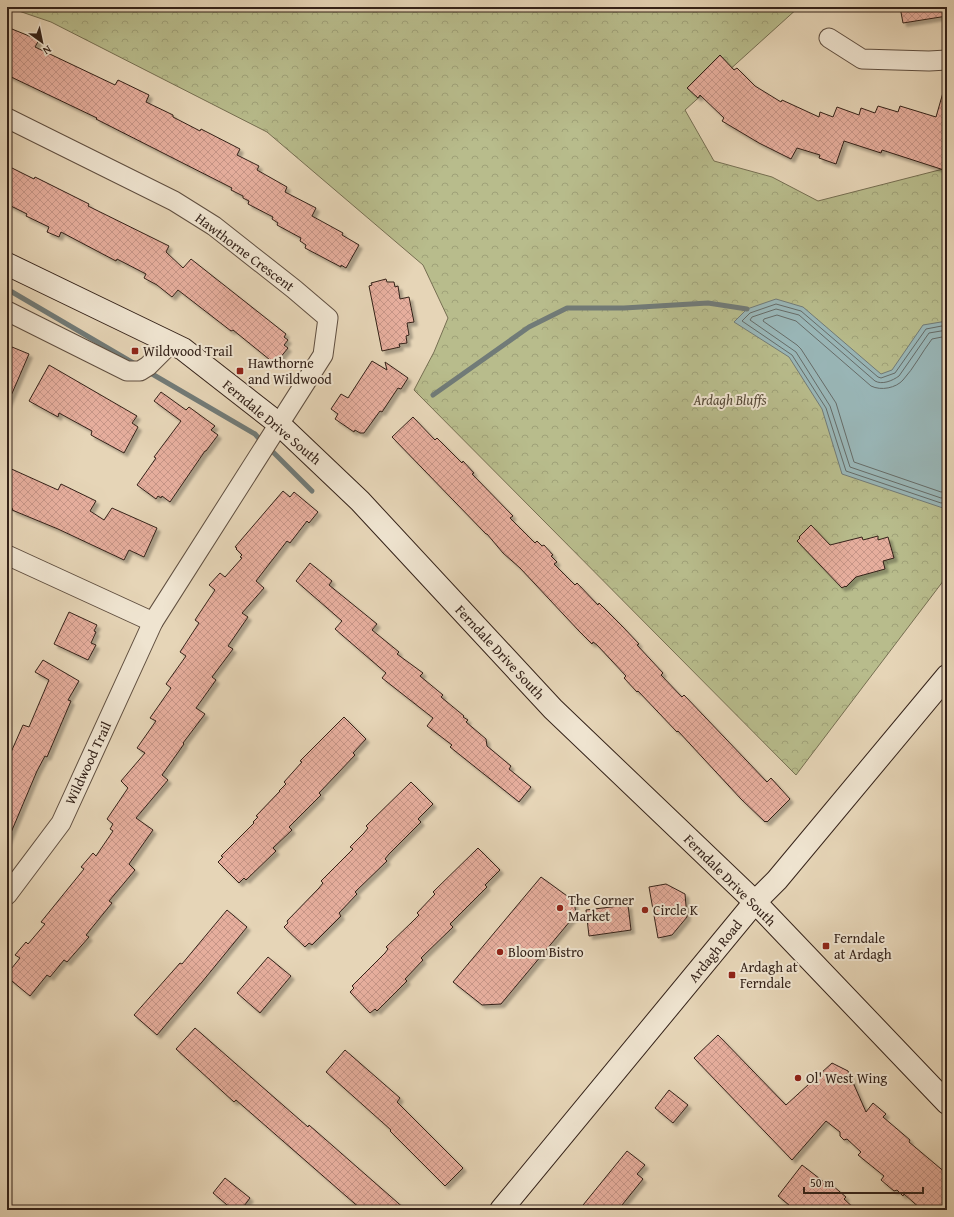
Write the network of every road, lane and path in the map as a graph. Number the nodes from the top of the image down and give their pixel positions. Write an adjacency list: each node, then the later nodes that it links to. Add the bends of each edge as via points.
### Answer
1 (829, 38): 2 (street, via 862,59)
2 (947, 60)
3 (7, 118): 7 (street, Hawthorne Crescent, via 174,201 214,226 328,318 324,355)
4 (7, 264): 6 (main road, Ferndale Drive South)
5 (7, 311): 6 (street, via 128,371 140,371 148,366)
6 (171, 343): 7 (main road, Ferndale Drive South, via 183,349)
7 (280, 424): 9 (street, Wildwood Trail); 12 (main road, Ferndale Drive South, via 360,501 553,709)
8 (7, 555): 9 (street)
9 (153, 622): 11 (street, Wildwood Trail, via 61,823)
10 (947, 676): 12 (main road, Ardagh Road, via 777,880)
11 (7, 895)
12 (755, 902): 13 (main road, Ferndale Drive South); 14 (main road, Ardagh Road)
13 (947, 1103)
14 (501, 1210)

